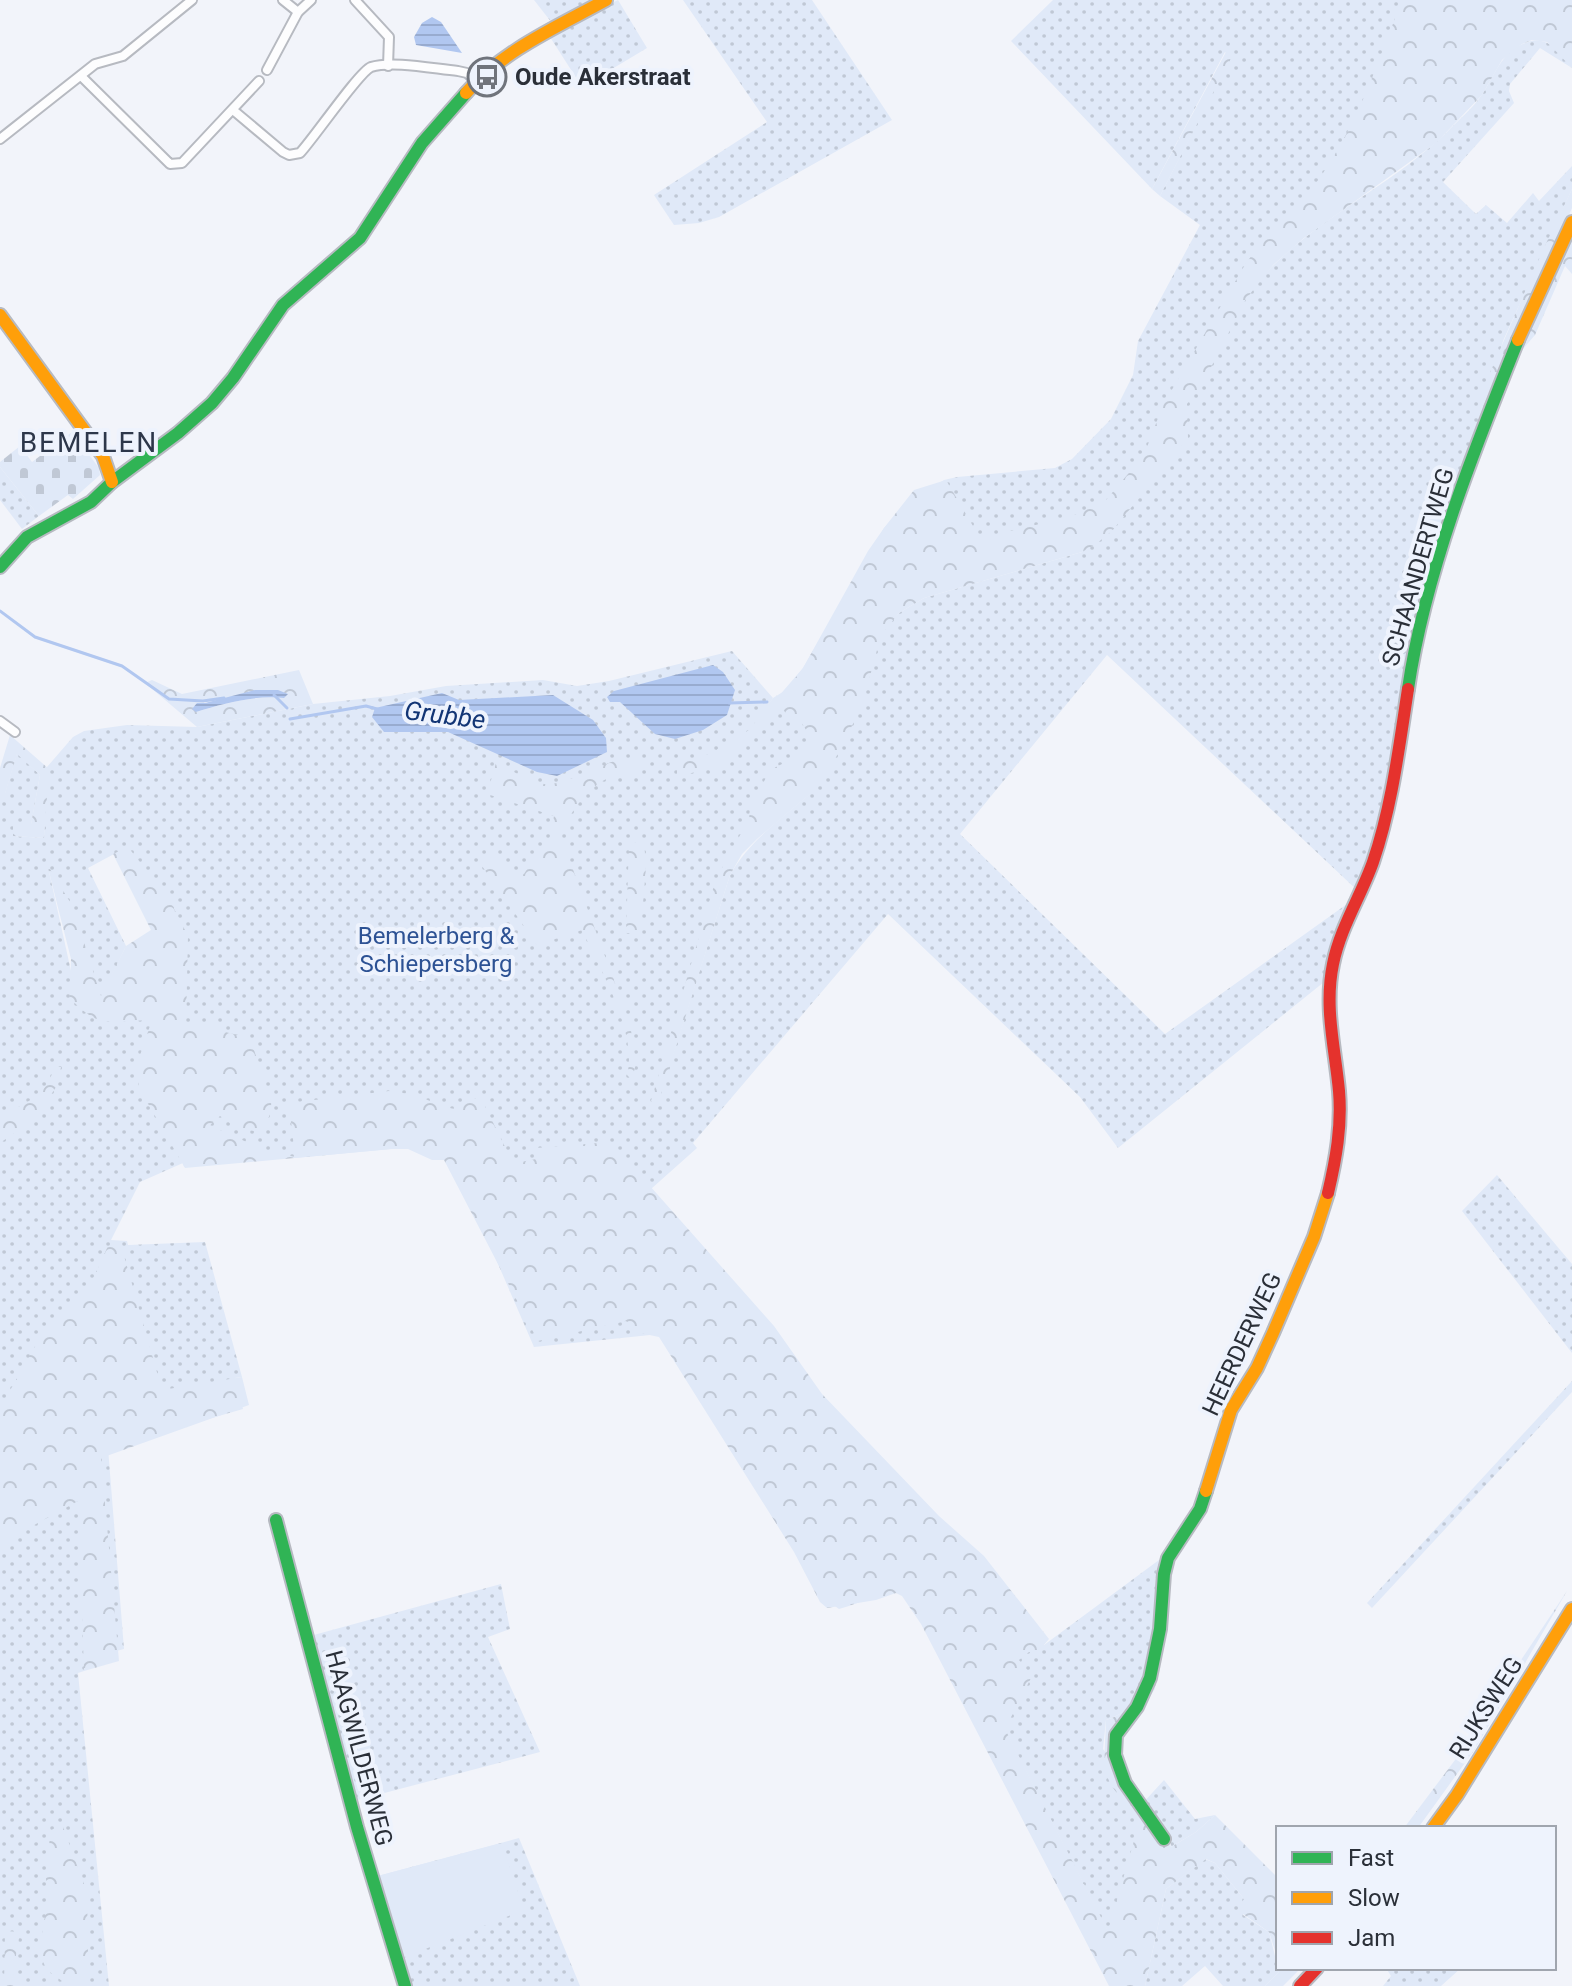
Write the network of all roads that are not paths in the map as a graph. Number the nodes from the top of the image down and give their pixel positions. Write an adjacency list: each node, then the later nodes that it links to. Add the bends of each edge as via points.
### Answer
1 (192, 0): 9 (street, via 123,56 100,61)
2 (283, 0): 6 (street)
3 (311, 0): 6 (street)
4 (355, 0): 7 (street, via 389,37)
5 (606, 0): 11 (street, via 516,49)
6 (298, 12): 8 (street)
7 (388, 66): 11 (street, via 461,71); 12 (street, via 365,70 296,155 283,152)
8 (267, 70)
9 (81, 76): 12 (street, via 170,164 182,163); 13 (street)
10 (259, 81): 12 (street)
11 (476, 81): 17 (street, via 422,143 356,243 283,305 205,410)
12 (233, 110)
13 (0, 139)
14 (1572, 222): 22 (street, SCHAANDERTWEG, via 1495,398 1440,554 1414,646 1384,825)
15 (0, 315): 16 (street)
16 (103, 456): 17 (street); 18 (street)
17 (131, 466): 18 (street)
18 (112, 482): 19 (street, via 91,502 27,537)
19 (0, 567)
20 (0, 721): 21 (street)
21 (15, 732)
22 (1330, 980): 26 (street, HEERDERWEG, via 1329,1025 1340,1107 1327,1199 1273,1333 1231,1410 1200,1509 1166,1563 1150,1678 1115,1741 1125,1783)
23 (276, 1520): 28 (street, HAAGWILDERWEG)
24 (1572, 1609): 25 (street, RIJKSWEG)
25 (1434, 1826)
26 (1164, 1839)
27 (1315, 1970): 29 (street)
28 (405, 1986)
29 (1300, 1986)

